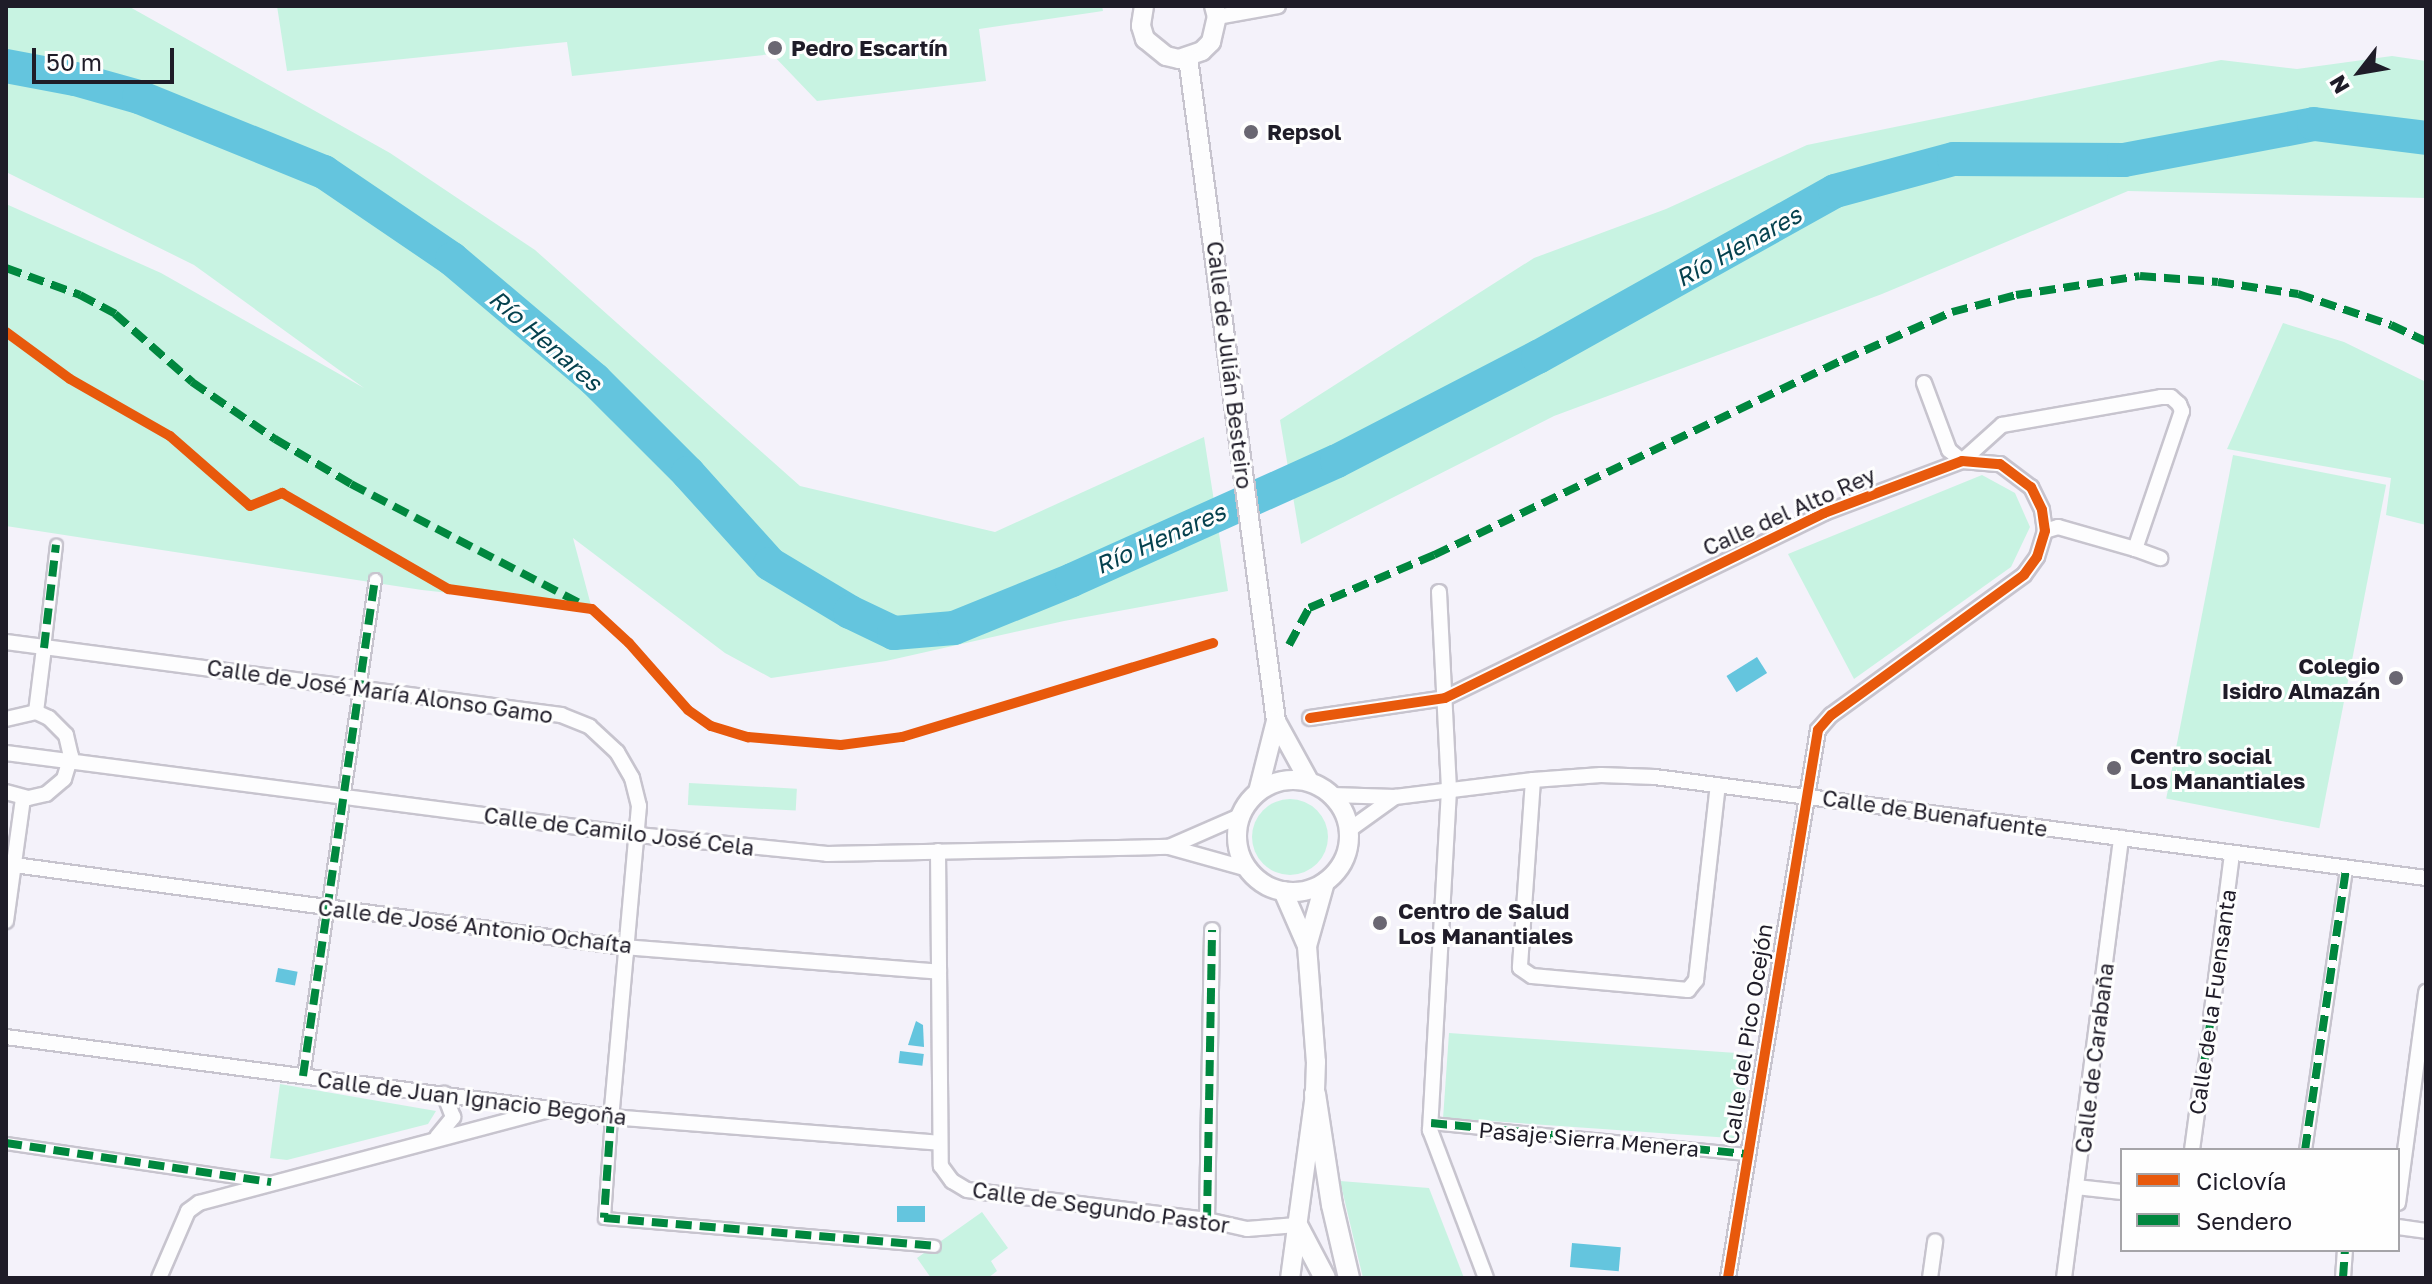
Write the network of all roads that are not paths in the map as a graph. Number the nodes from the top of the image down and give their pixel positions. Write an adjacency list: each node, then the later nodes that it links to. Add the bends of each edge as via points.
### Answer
1 (1144, 6): 4 (street, via 1141,26 1150,46 1166,56)
2 (1278, 6): 3 (street)
3 (1215, 12): 4 (street, via 1211,42)
4 (1188, 58): 20 (street, Calle de Julián Besteiro)
5 (1924, 383): 6 (street, via 1949,450)
6 (1962, 461): 7 (street, Calle del Alto Rey, via 1990,461 2016,473 2039,500); 9 (street, via 2002,425 2171,397 2182,411); 16 (street, Calle del Alto Rey, via 1824,513)
7 (2045, 531): 9 (street, via 2058,527); 30 (street, via 2024,575 1821,724)
8 (56, 545): 14 (street)
9 (2135, 549): 10 (street)
10 (2160, 558)
11 (375, 579): 15 (street)
12 (1439, 592): 16 (street)
13 (6, 642): 14 (street, Calle de José María Alonso Gamo)
14 (44, 648): 15 (street, Calle de José María Alonso Gamo); 17 (street)
15 (361, 689): 31 (street); 36 (street, Calle de José María Alonso Gamo, via 561,715 590,727 617,752 632,778 639,806)
16 (1445, 698): 18 (street, Calle del Alto Rey); 26 (street)
17 (36, 712): 19 (street); 22 (street, via 66,735)
18 (1310, 718)
19 (6, 719)
20 (1276, 721): 24 (street, Calle de Julián Besteiro); 28 (street, Calle de Julián Besteiro)
21 (6, 753): 22 (street, Calle de Camilo José Cela)
22 (70, 763): 31 (street, Calle de Camilo José Cela); 33 (street, via 52,791)
23 (1533, 780): 25 (street, Calle de Buenafuente, via 1601,775); 25 (street, via 1520,968 1532,976 1688,990 1696,980); 26 (street, Calle de Buenafuente)
24 (1309, 781): 28 (street, via 1282,780); 29 (street)
25 (1718, 785): 30 (street, Calle de Buenafuente)
26 (1449, 790): 32 (street, Calle de Buenafuente); 62 (street)
27 (6, 792): 33 (street)
28 (1258, 792): 34 (street)
29 (1332, 795): 32 (street, Calle de Buenafuente); 35 (street)
30 (1807, 796): 37 (street, Calle de Buenafuente); 68 (street, Calle del Pico Ocejón)
31 (344, 797): 36 (street, Calle de Camilo José Cela); 47 (street)
32 (1395, 797): 35 (street, Calle de Buenafuente)
33 (23, 798): 41 (street)
34 (1240, 816): 38 (street, Calle de Camilo José Cela); 43 (street, via 1239,853)
35 (1349, 830): 45 (street, via 1347,854)
36 (638, 835): 39 (street, Calle de Camilo José Cela, via 827,854); 51 (street, Calle de José María Alonso Gamo)
37 (2121, 838): 40 (street, Calle de Buenafuente); 70 (street, Calle de Carabaña)
38 (1169, 847): 39 (street, Calle de Camilo José Cela); 43 (street, Calle de Camilo José Cela)
39 (938, 851): 52 (street, Calle de Segundo Pastor)
40 (2232, 853): 42 (street, Calle de Buenafuente); 54 (street, Calle de la Fuensanta)
41 (14, 865): 47 (street, Calle de José Antonio Ochaíta); 48 (street)
42 (2346, 868): 44 (street, Calle de Buenafuente); 67 (street)
43 (1248, 869): 46 (street)
44 (2426, 878)
45 (1325, 882): 46 (street, via 1312,889); 50 (street)
46 (1283, 891): 50 (street)
47 (328, 907): 51 (street, Calle de José Antonio Ochaíta); 56 (street)
48 (6, 921)
49 (1212, 930): 73 (street)
50 (1307, 946): 59 (street)
51 (624, 947): 52 (street, Calle de José Antonio Ochaíta); 61 (street, Calle de José María Alonso Gamo)
52 (939, 972): 65 (street, Calle de Segundo Pastor)
53 (2426, 992): 71 (street)
54 (2211, 1018): 57 (street, Calle de la Fuensanta)
55 (6, 1037): 56 (street, Calle de Juan Ignacio Begoña)
56 (303, 1076): 58 (street, Calle de Juan Ignacio Begoña)
57 (2201, 1083): 66 (street, Calle de la Fuensanta)
58 (444, 1094): 60 (street, Calle de Juan Ignacio Begoña); 63 (street, via 453,1117)
59 (1315, 1094): 74 (street); 83 (main road, via 1335,1225)
60 (552, 1109): 61 (street, Calle de Juan Ignacio Begoña); 63 (street)
61 (611, 1117): 65 (street, Calle de Juan Ignacio Begoña); 78 (street, via 604,1218)
62 (1431, 1123): 68 (street, Pasaje Sierra Menera); 84 (street, via 1433,1141)
63 (437, 1137): 69 (street)
64 (6, 1143): 69 (street)
65 (940, 1143): 73 (street, Calle de Segundo Pastor, via 941,1166 967,1190)
66 (2192, 1148)
67 (2305, 1148)
68 (1748, 1154): 85 (street, Calle del Pico Ocejón)
69 (271, 1182): 80 (street, via 210,1198 188,1211)
70 (2076, 1187): 72 (street); 87 (street, Calle de Carabaña)
71 (2400, 1188)
72 (2120, 1192)
73 (1207, 1220): 74 (street, Calle de Segundo Pastor, via 1247,1229)
74 (1297, 1225): 81 (street); 82 (main road)
75 (2400, 1227): 76 (street)
76 (2426, 1231)
77 (1935, 1241): 86 (street)
78 (934, 1246)
79 (2345, 1252): 88 (street)
80 (159, 1278)
81 (1290, 1278)
82 (1325, 1278)
83 (1349, 1278)
84 (1486, 1278)
85 (1728, 1278)
86 (1930, 1278)
87 (2064, 1278)
88 (2343, 1278)

